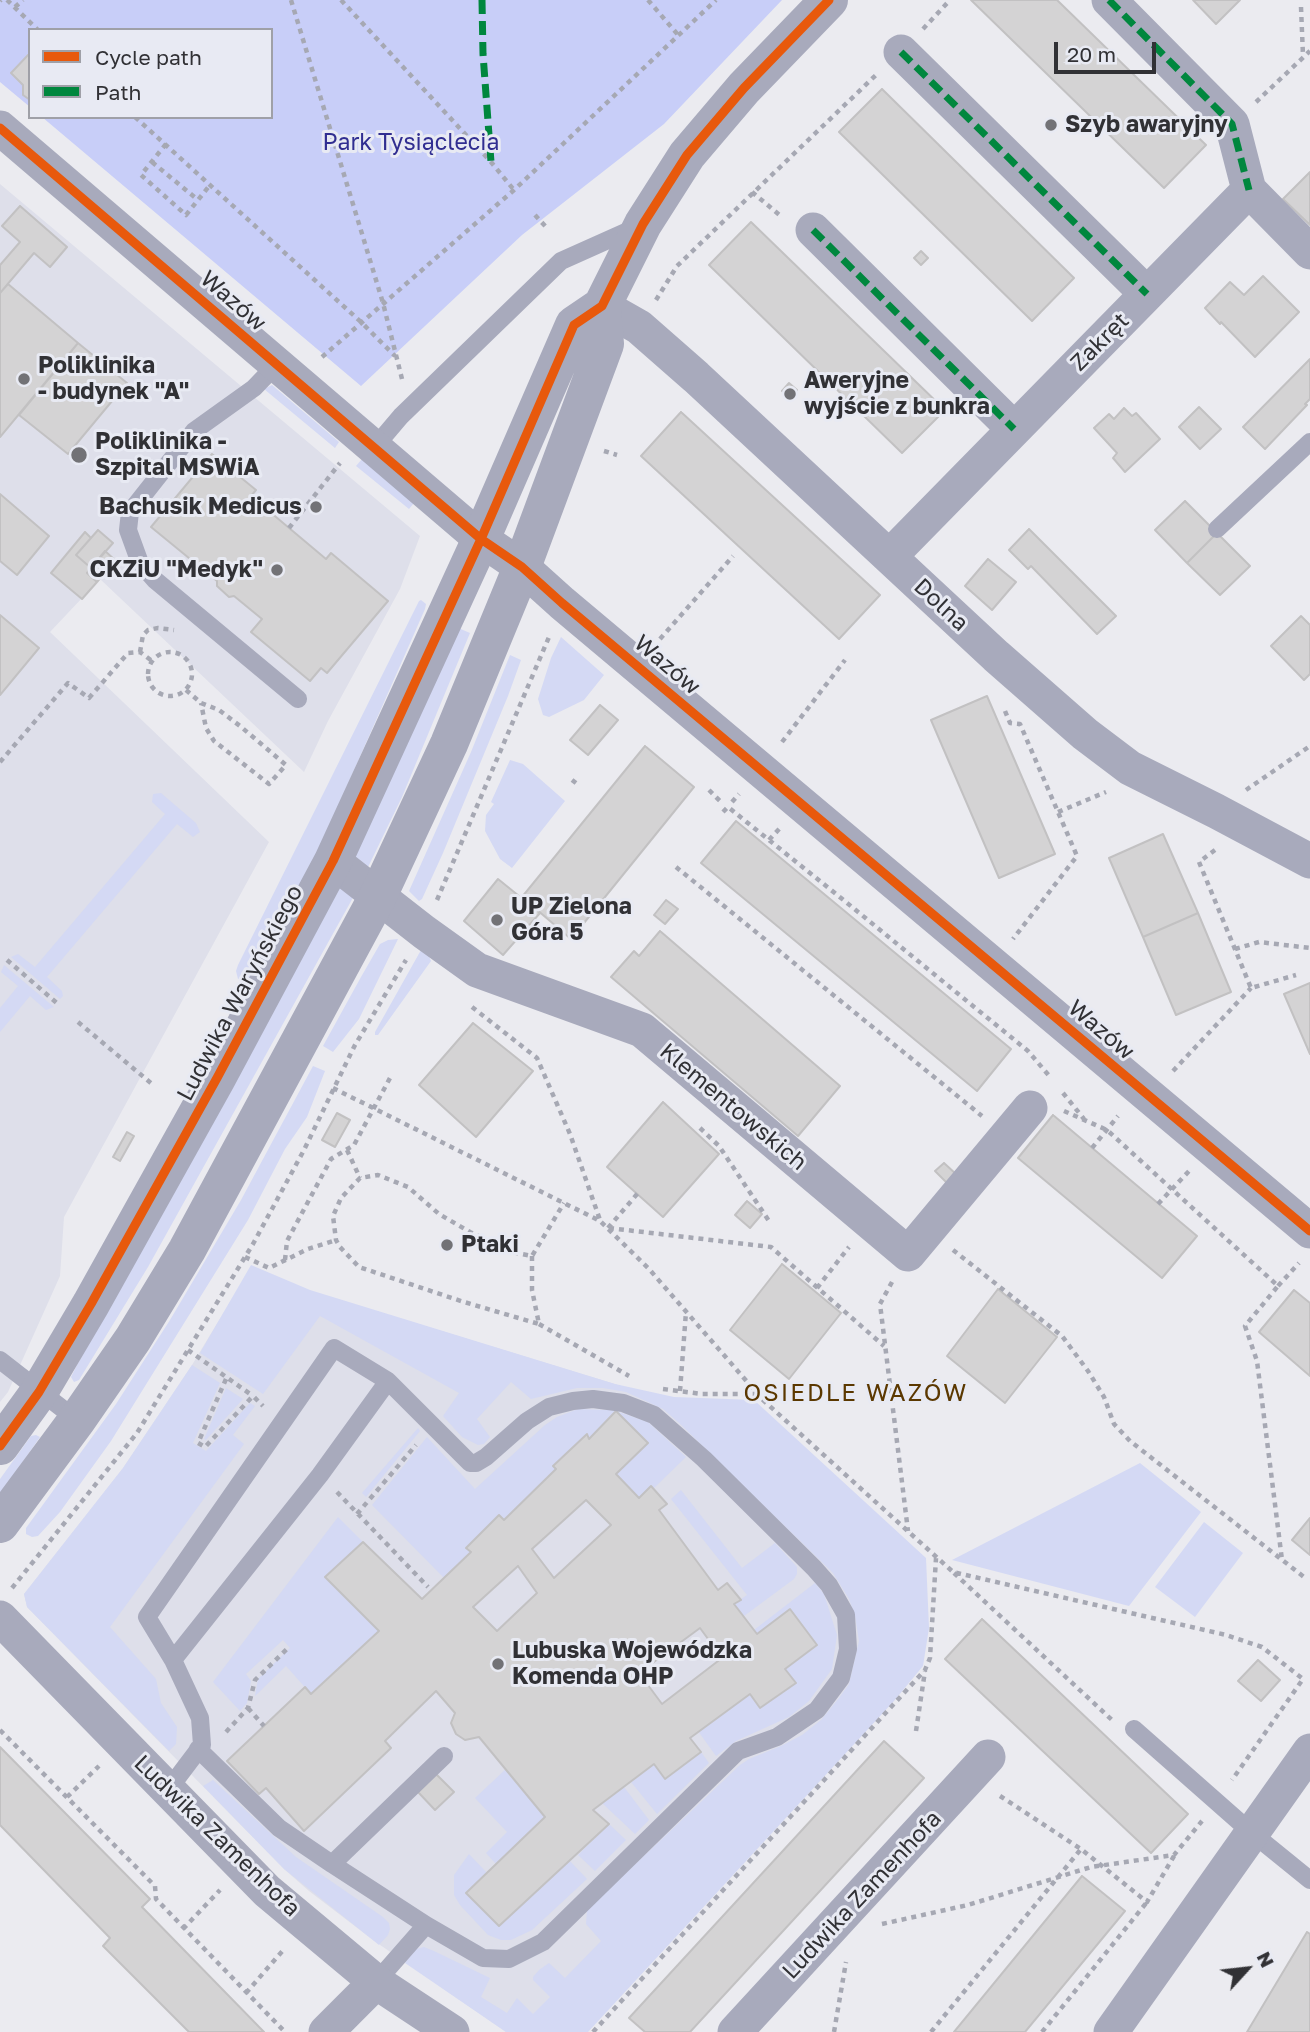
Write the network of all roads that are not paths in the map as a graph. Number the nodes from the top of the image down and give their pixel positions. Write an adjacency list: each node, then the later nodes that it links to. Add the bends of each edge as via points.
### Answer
1 (829, 0): 6 (street, via 695,146)
2 (1109, 0): 5 (street, via 1233,124)
3 (901, 52): 9 (street)
4 (0, 128): 11 (street, Wazów)
5 (1249, 190): 8 (street); 9 (street, Zakręt)
6 (643, 224): 10 (street); 14 (lane, via 561,261 410,407)
7 (813, 230): 12 (street)
8 (1310, 252)
9 (1147, 294): 12 (street, Zakręt)
10 (603, 306): 16 (street, Ludwika Waryńskiego, via 574,325); 17 (street, Dolna, via 639,327); 18 (street, via 605,344)
11 (288, 374): 14 (street, Wazów); 19 (lane, via 254,388 194,431 130,513 128,530 140,563 155,580)
12 (1014, 429): 17 (street, Zakręt)
13 (1310, 442): 15 (lane)
14 (373, 449): 16 (street, Wazów)
15 (1217, 529)
16 (481, 539): 18 (street, Wazów); 20 (street, Ludwika Waryńskiego)
17 (890, 556): 21 (street, Dolna, via 1084,734 1130,768 1218,826)
18 (522, 567): 22 (street, via 449,744); 24 (street, Wazów)
19 (298, 699)
20 (333, 861): 22 (street, Klementowskich); 27 (street, Ludwika Waryńskiego, via 217,1078)
21 (1310, 861)
22 (378, 896): 23 (street, Klementowskich, via 477,970 642,1030 870,1222 918,1242); 28 (street, via 187,1250)
23 (1030, 1108)
24 (1310, 1231)
25 (0, 1360): 27 (lane)
26 (388, 1381): 32 (lane, via 320,1475); 32 (lane, via 334,1348 147,1618); 42 (lane, via 470,1463 477,1463 549,1407 593,1399 624,1403 653,1415 822,1576 840,1601 848,1635 841,1678 817,1710 777,1737 738,1751 543,1942 509,1959 482,1958)
27 (39, 1392): 28 (lane); 29 (street, Ludwika Waryńskiego)
28 (77, 1420): 30 (street)
29 (0, 1446)
30 (0, 1524)
31 (3, 1607): 38 (street, Ludwika Zamenhofa)
32 (173, 1660): 34 (lane, via 200,1718 202,1745)
33 (1128, 1729): 39 (lane)
34 (198, 1749): 38 (lane); 40 (lane, via 279,1828)
35 (1310, 1751): 39 (street)
36 (444, 1756): 40 (lane)
37 (979, 1767): 46 (street, Ludwika Zamenhofa)
38 (168, 1790): 43 (street, Ludwika Zamenhofa, via 267,1891)
39 (1252, 1833): 41 (lane); 47 (street)
40 (332, 1864): 42 (lane)
41 (1310, 1880)
42 (426, 1925): 43 (lane)
43 (376, 1982): 44 (street); 45 (street, Ludwika Zamenhofa)
44 (326, 2032)
45 (452, 2032)
46 (735, 2032)
47 (1111, 2032)

